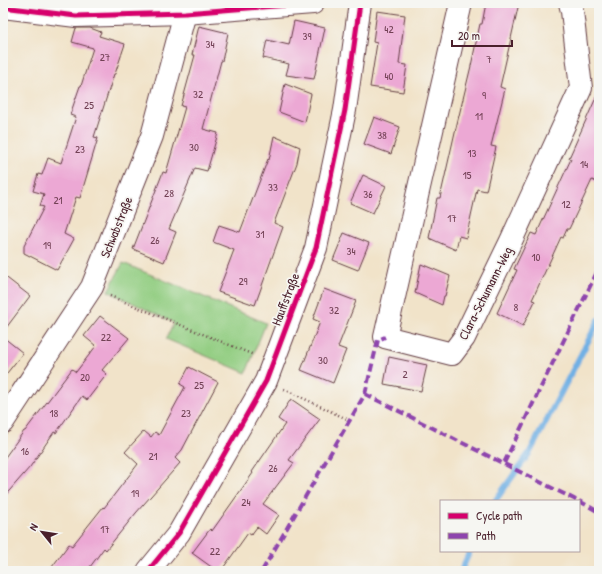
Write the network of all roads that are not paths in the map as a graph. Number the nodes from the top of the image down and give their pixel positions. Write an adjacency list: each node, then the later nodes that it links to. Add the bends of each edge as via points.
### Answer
1 (313, 3): 6 (street)
2 (360, 3): 8 (street, Hauffstraße, via 345,110 316,248 266,381 179,533)
3 (462, 3): 4 (street, Clara-Schumann-Weg, via 385,337 452,354 464,338 582,88)
4 (570, 3)
5 (3, 7): 6 (street, via 76,16)
6 (185, 13): 7 (street, Schwabstraße, via 152,136 92,287)
7 (3, 422)
8 (148, 571)

